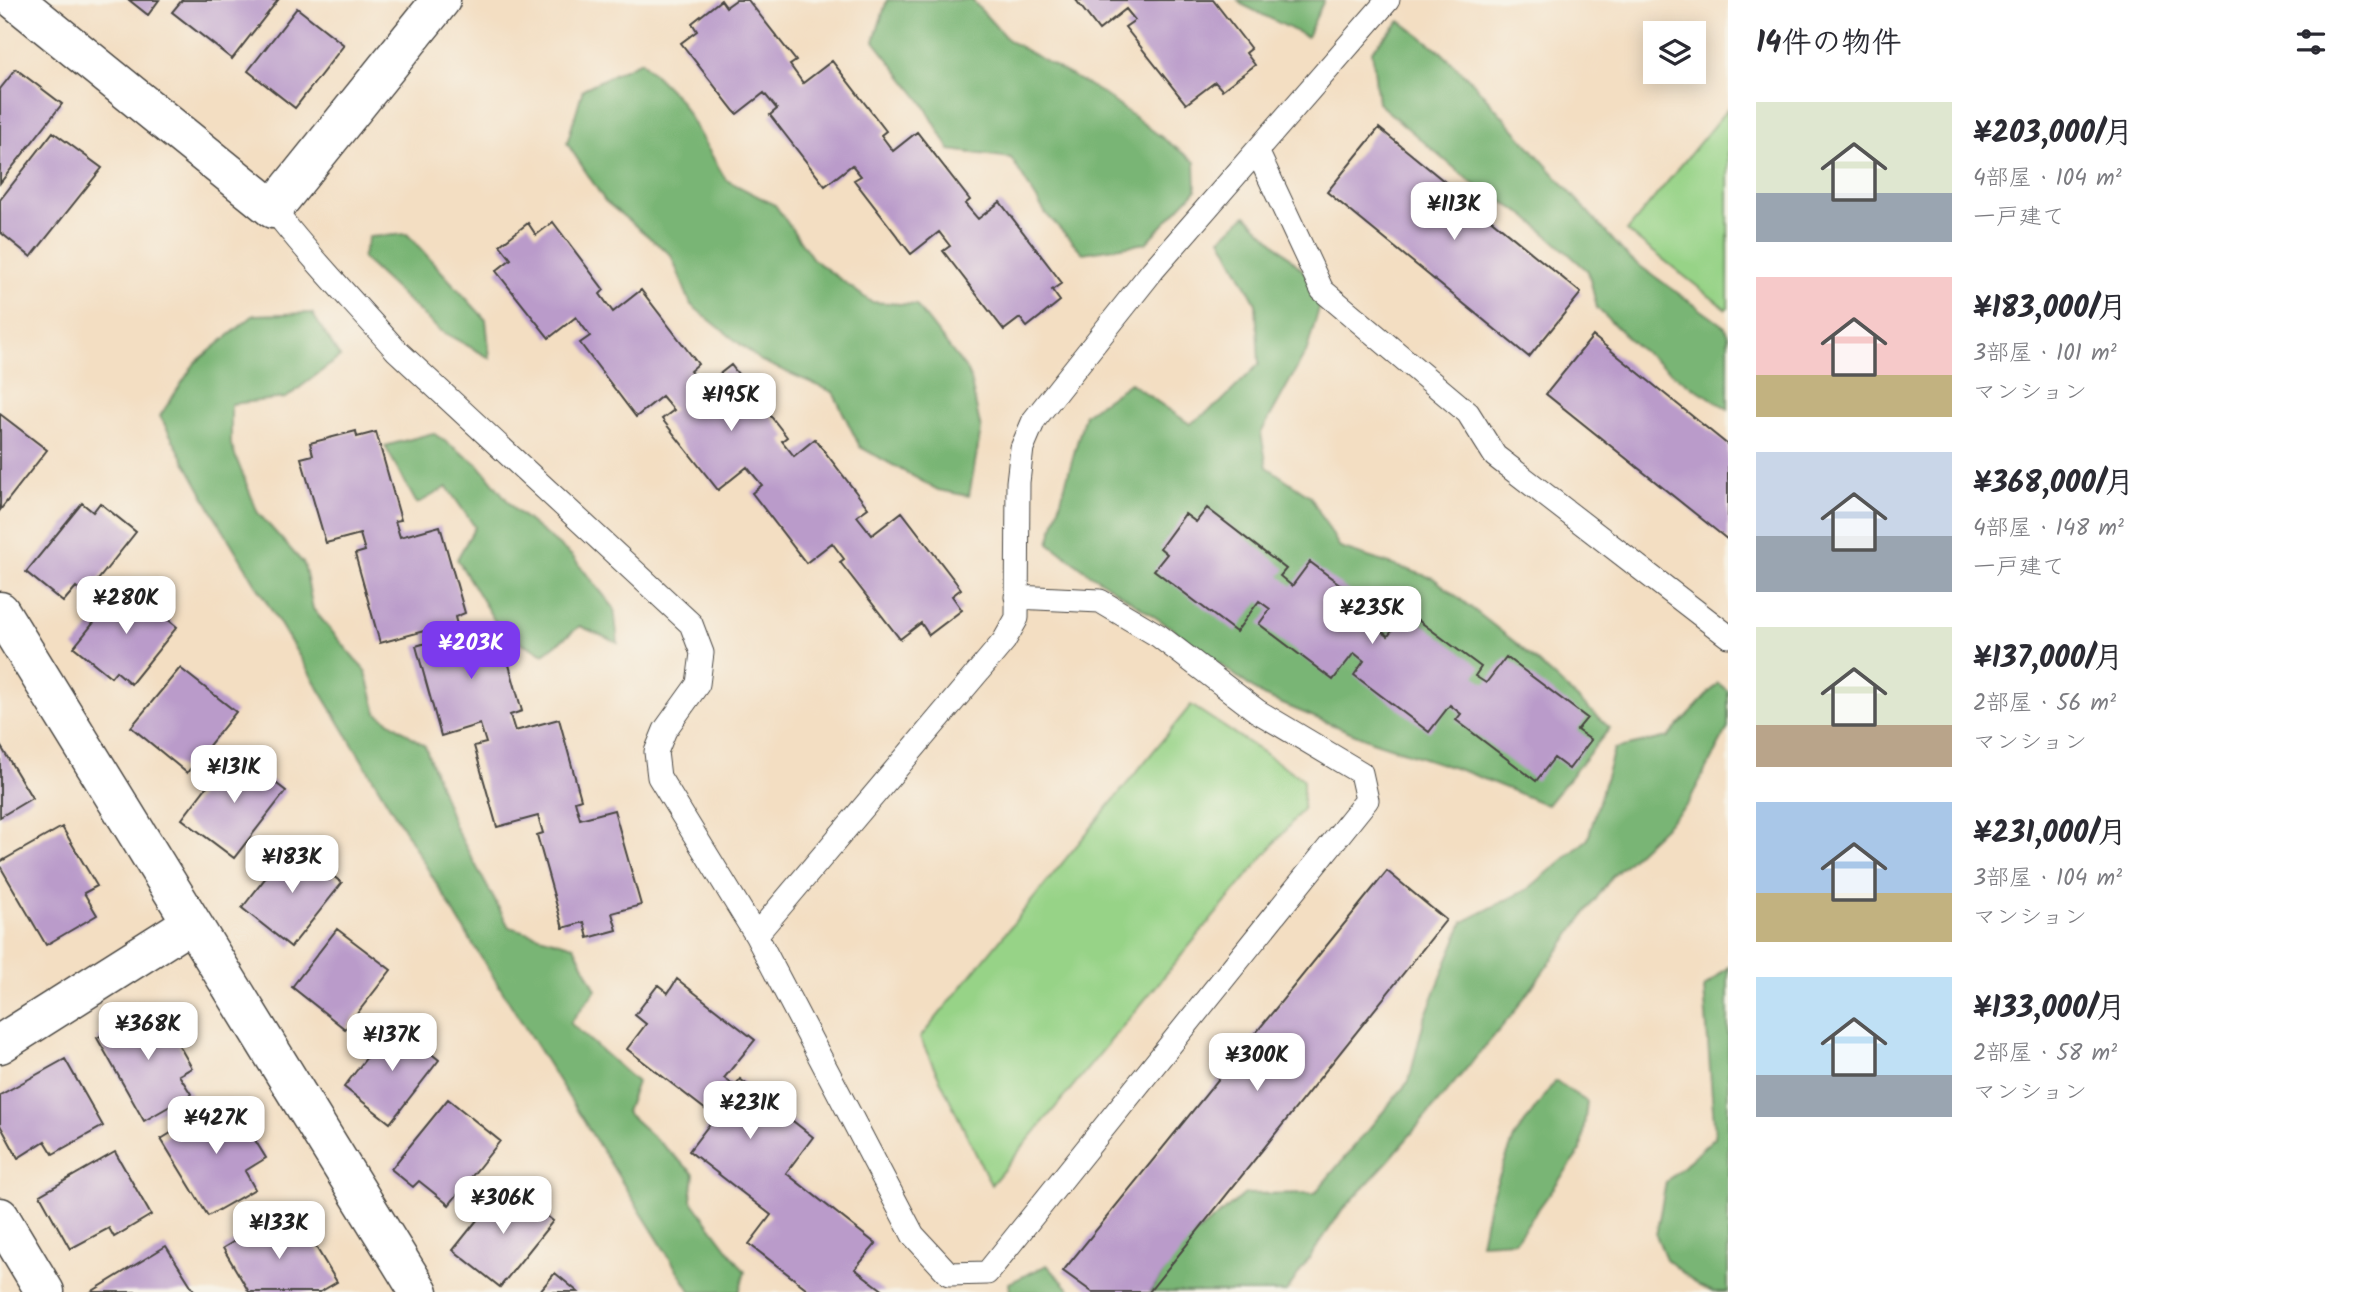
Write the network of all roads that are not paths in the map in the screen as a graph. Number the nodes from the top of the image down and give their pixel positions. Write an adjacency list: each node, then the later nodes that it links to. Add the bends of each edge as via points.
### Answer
1 (15, 0): 5 (street)
2 (441, 0): 5 (street)
3 (1388, 0): 4 (lane)
4 (1257, 151): 6 (lane, via 1153,270 1034,420 1022,448 1018,482); 8 (lane, via 1322,290 1468,413 1495,456)
5 (272, 209): 10 (lane, via 396,350 691,624 702,653 698,684 665,730 656,752 659,777)
6 (1016, 597): 10 (lane, via 1017,618 1004,641); 10 (lane, via 1100,601 1159,636 1257,711 1361,773 1367,800 987,1273 949,1274 913,1235)
7 (0, 611): 9 (street)
8 (1728, 636)
9 (191, 923): 11 (street); 14 (street)
10 (756, 935)
11 (0, 1044)
12 (0, 1217): 13 (street)
13 (45, 1292)
14 (419, 1292)

